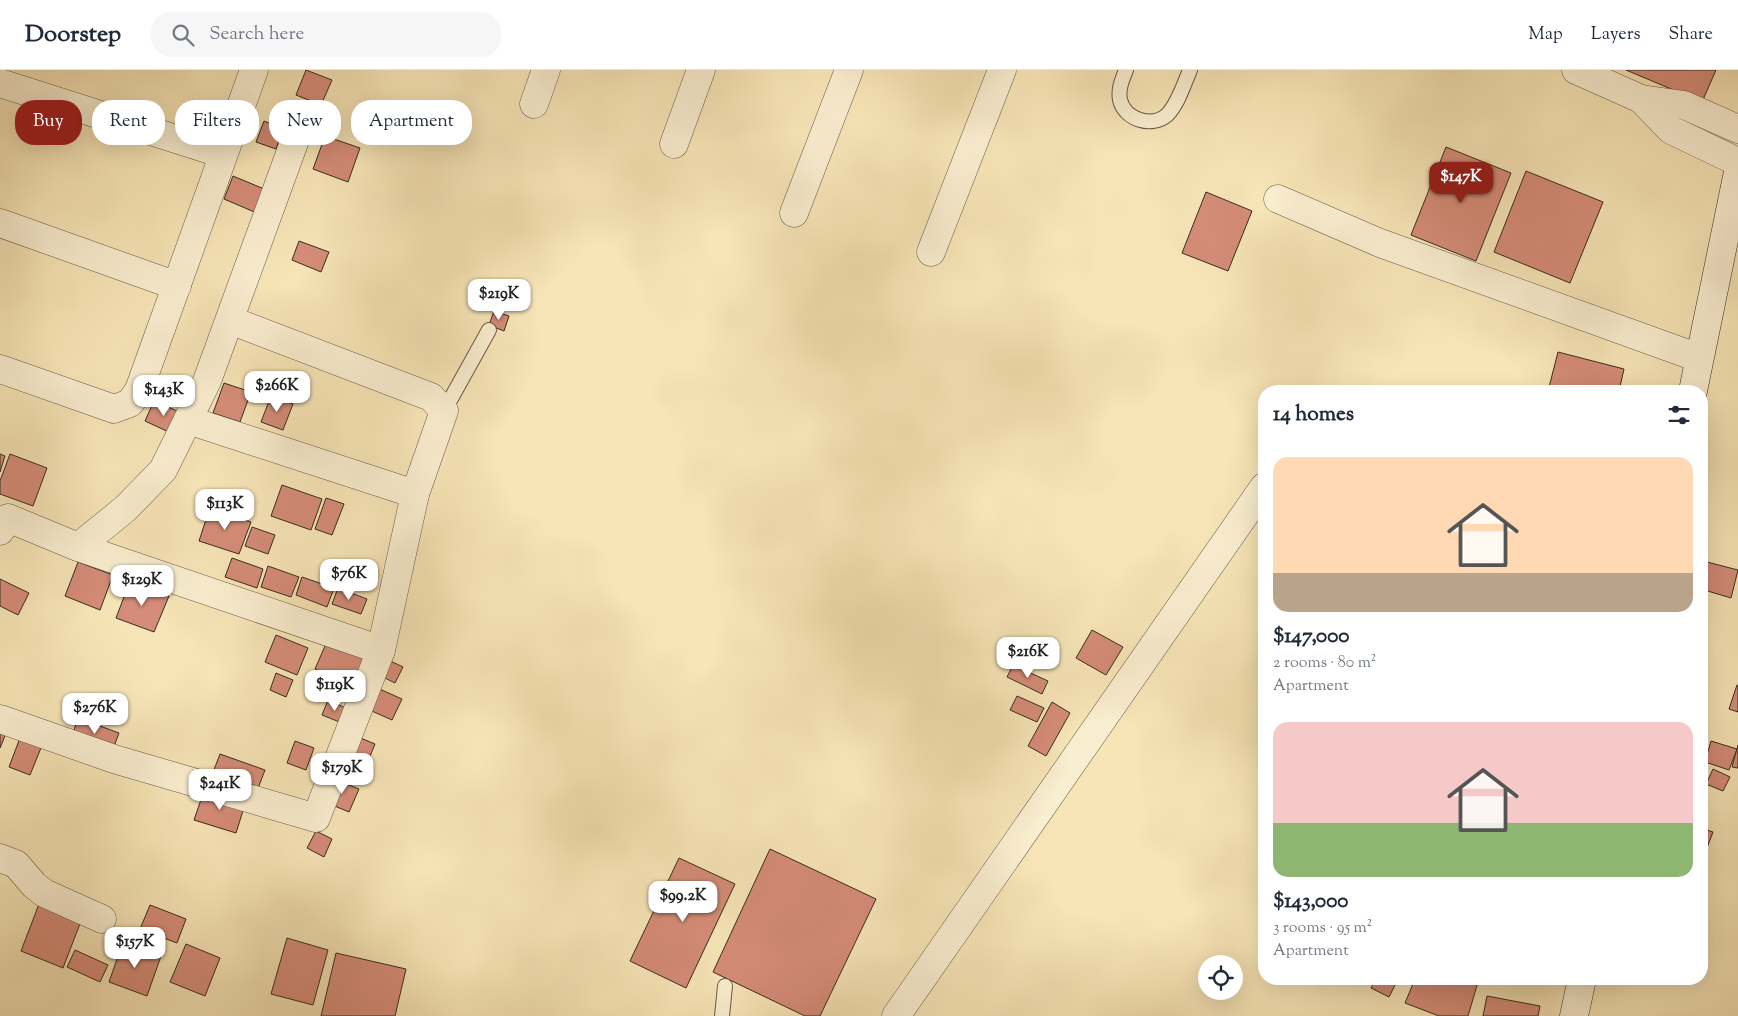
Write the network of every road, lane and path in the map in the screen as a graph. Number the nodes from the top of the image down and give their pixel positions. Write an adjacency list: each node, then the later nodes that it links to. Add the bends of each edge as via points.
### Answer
1 (254, 70): 15 (street)
2 (546, 70): 11 (street)
3 (701, 70): 13 (street)
4 (849, 70): 19 (street)
5 (1002, 70): 21 (street)
6 (1126, 70): 7 (lane, via 1119,92 1120,102 1132,117 1150,122 1168,114)
7 (1190, 70)
8 (1576, 70): 10 (street)
9 (0, 83): 15 (street)
10 (1641, 99): 12 (street, via 1684,105); 16 (street, via 1671,130)
11 (534, 104)
12 (1738, 128)
13 (674, 144)
14 (293, 145): 23 (street)
15 (223, 154): 22 (street)
16 (1738, 162)
17 (1738, 172): 25 (street)
18 (1278, 199): 25 (street, via 1380,243)
19 (794, 213)
20 (0, 224): 22 (street)
21 (931, 252)
22 (176, 286): 26 (street, via 139,390 130,403 114,409)
23 (230, 320): 28 (street, via 431,398); 29 (street)
24 (489, 330): 28 (lane)
25 (1699, 358): 27 (street)
26 (0, 369)
27 (1694, 385)
28 (444, 411): 30 (street)
29 (188, 420): 30 (street); 33 (street, via 163,470 125,509)
30 (415, 494): 34 (street)
31 (1258, 495): 41 (street)
32 (2, 520): 33 (street)
33 (78, 546): 34 (street)
34 (381, 650): 35 (street, via 316,818 114,760)
35 (0, 719)
36 (0, 858): 37 (street, via 16,864 44,894)
37 (102, 919)
38 (1581, 985): 42 (street)
39 (726, 986): 40 (lane)
40 (722, 1016)
41 (896, 1016)
42 (1574, 1016)

